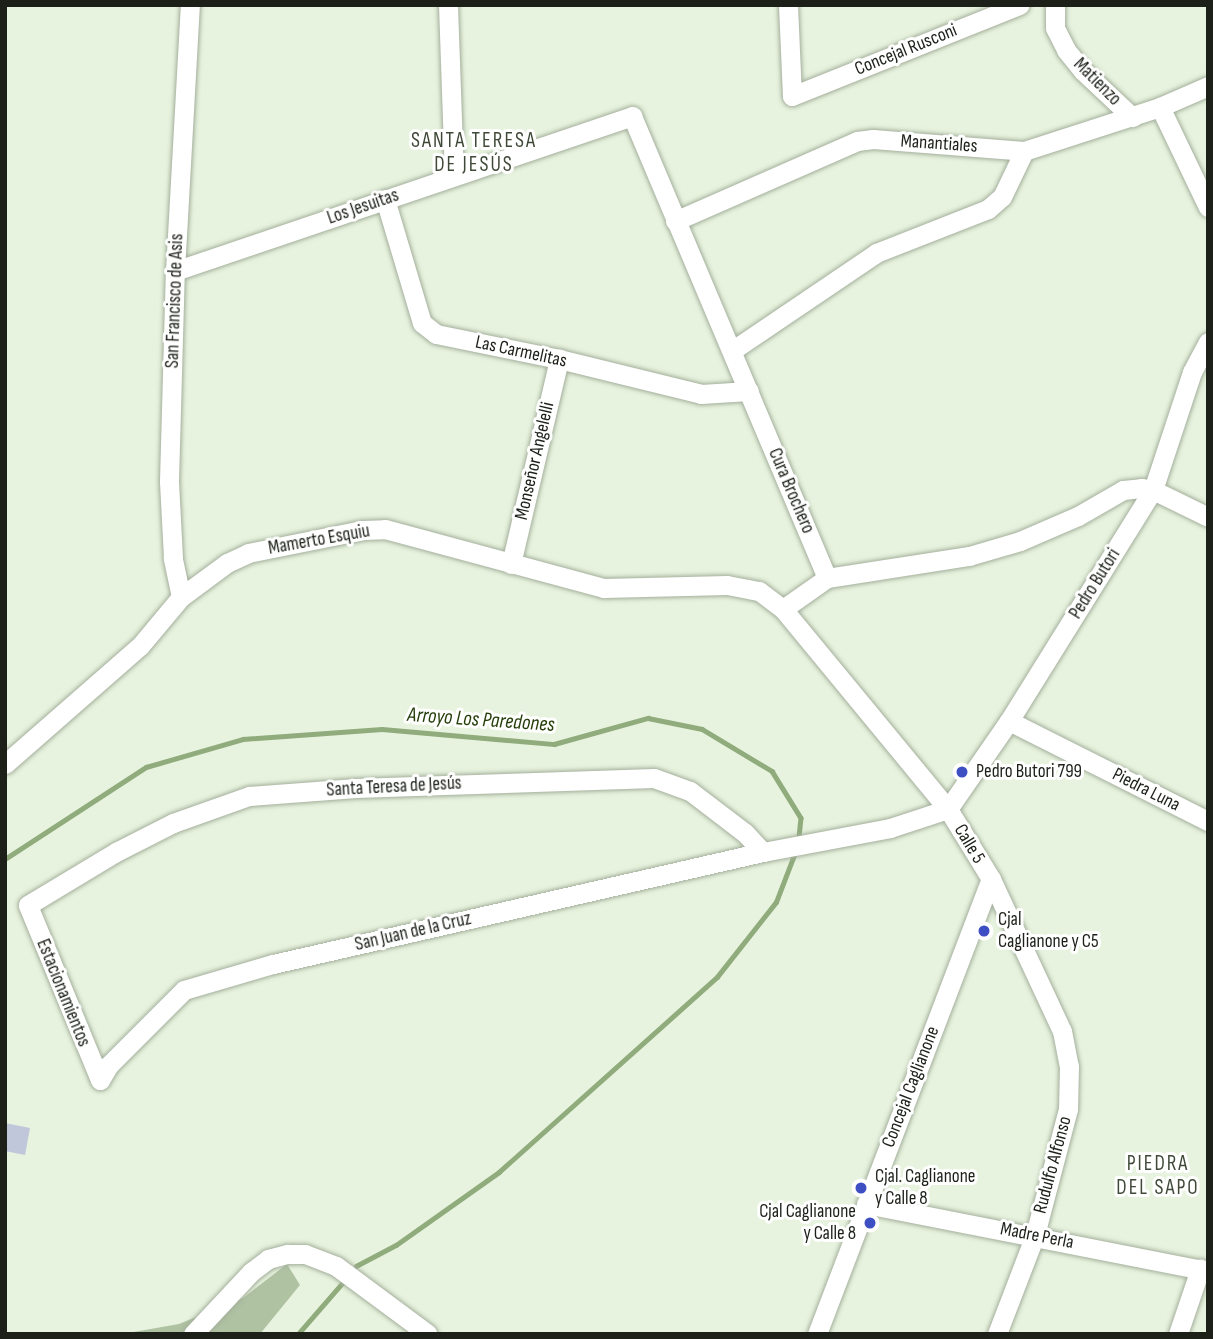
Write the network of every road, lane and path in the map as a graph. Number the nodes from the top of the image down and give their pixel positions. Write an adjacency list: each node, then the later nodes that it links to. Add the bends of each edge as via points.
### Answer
1 (190, 5): 15 (street, San Francisco de Asis)
2 (448, 5): 11 (street)
3 (788, 5): 4 (street, Concejal Rusconi, via 792,96)
4 (1020, 5)
5 (1055, 5): 9 (street, Matienzo, via 1055,28 1066,50)
6 (1208, 86): 7 (street, Manantiales)
7 (1160, 107): 9 (street, Manantiales); 13 (street)
8 (632, 116): 11 (street, Los Jesuitas); 14 (street, Cura Brochero)
9 (1132, 117): 10 (street, Manantiales)
10 (1024, 151): 14 (street, Manantiales, via 857,141); 17 (street, via 1002,197 988,209 876,253)
11 (454, 174): 12 (street, Los Jesuitas)
12 (385, 200): 15 (street, Los Jesuitas); 18 (street, Las Carmelitas, via 422,323 436,334)
13 (1208, 208)
14 (675, 221): 17 (street, Cura Brochero)
15 (175, 271): 24 (street, San Francisco de Asis, via 169,481 173,558)
16 (1208, 342): 20 (street, Pedro Butori, via 1192,372)
17 (733, 350): 19 (street, Cura Brochero)
18 (559, 359): 19 (street, Las Carmelitas, via 701,394); 22 (street, Monseñor Angelelli)
19 (749, 391): 23 (street, Cura Brochero)
20 (1153, 490): 21 (street); 23 (street, via 1123,491 1020,541 969,556); 26 (street, Pedro Butori)
21 (1208, 517)
22 (511, 564): 24 (street, Mamerto Esquiu, via 385,529 362,530 248,553); 25 (street, Mamerto Esquiu, via 604,589 727,585 759,591)
23 (827, 578): 25 (street)
24 (181, 597): 27 (street, Mamerto Esquiu, via 140,646)
25 (783, 609): 28 (street)
26 (1009, 721): 28 (street, Pedro Butori); 29 (street, Piedra Luna)
27 (5, 764)
28 (948, 809): 30 (street, San Juan de la Cruz, via 890,828); 31 (street, Calle 5)
29 (1208, 821)
30 (763, 852): 32 (street, Santa Teresa de Jesús, via 690,792 654,778 356,788 249,796 173,823); 33 (street, San Juan de la Cruz, via 273,964 184,990 109,1065)
31 (990, 879): 34 (street, Concejal Caglianone); 35 (street, Rudulfo Alfonso, via 1062,1031 1069,1066 1068,1109)
32 (27, 905): 33 (street, Estacionamientos)
33 (100, 1080)
34 (866, 1203): 35 (street, Madre Perla); 39 (street, Concejal Caglianone)
35 (1035, 1235): 36 (street, Madre Perla); 40 (street, Rudulfo Alfonso)
36 (1204, 1270): 41 (street)
37 (193, 1334): 38 (street, via 251,1272 268,1259 287,1254 305,1254 336,1266)
38 (428, 1334)
39 (817, 1334)
40 (997, 1334)
41 (1178, 1334)

